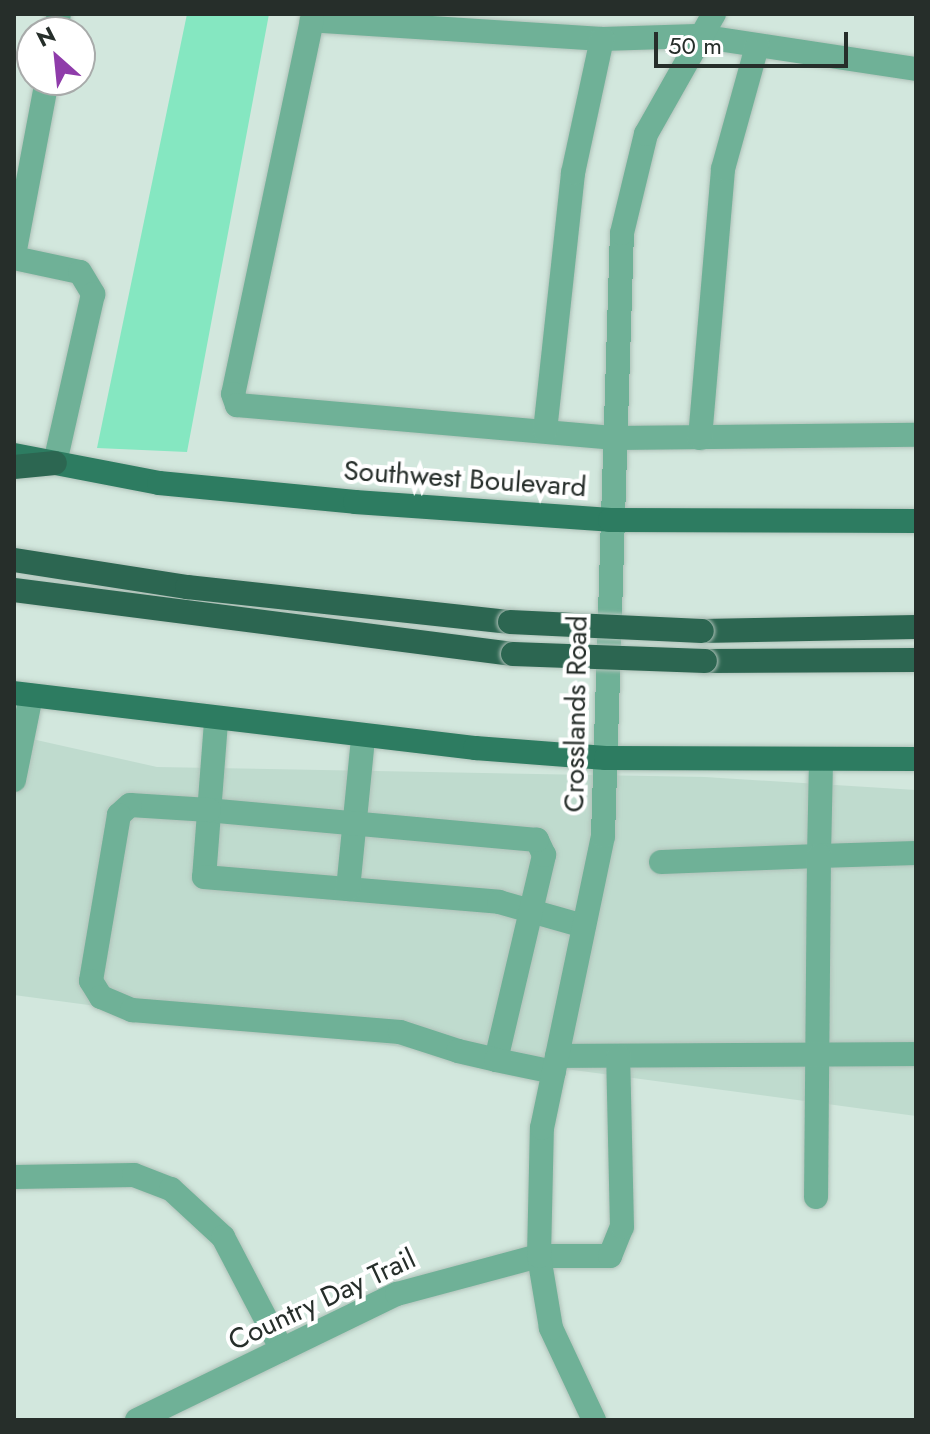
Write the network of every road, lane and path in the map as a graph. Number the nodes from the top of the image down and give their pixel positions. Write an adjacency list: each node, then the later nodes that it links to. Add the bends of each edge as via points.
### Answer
1 (714, 14): 2 (street, Crosslands Road)
2 (697, 36): 3 (street); 4 (street); 10 (street, Crosslands Road, via 667,86 633,176 622,233)
3 (602, 39): 8 (street, via 573,173); 8 (street, via 312,20 233,394 237,405)
4 (757, 46): 5 (street); 11 (street, via 723,169)
5 (916, 69)
6 (44, 96): 7 (street)
7 (14, 256): 13 (street, via 80,272 93,294)
8 (545, 431): 10 (street)
9 (916, 435): 11 (street)
10 (616, 438): 11 (street); 15 (street, Crosslands Road)
11 (700, 438)
12 (14, 455): 13 (main road, Southwest Boulevard)
13 (55, 463): 14 (highway); 15 (main road, Southwest Boulevard, via 218,491)
14 (14, 467)
15 (610, 520): 16 (main road, Southwest Boulevard); 24 (street, Crosslands Road)
16 (916, 521)
17 (14, 560): 19 (highway, bridge, via 187,587 510,622 702,631)
18 (14, 590): 20 (highway, bridge, via 513,654 705,661)
19 (916, 627)
20 (916, 660)
21 (22, 694): 22 (main road); 27 (street)
22 (216, 722): 23 (main road); 28 (street)
23 (363, 738): 24 (main road); 29 (street)
24 (606, 758): 26 (main road); 35 (street, Crosslands Road, via 603,836)
25 (916, 759): 26 (main road)
26 (821, 761): 31 (street)
27 (14, 778)
28 (209, 810): 29 (street); 33 (street, via 204,877); 39 (street, via 130,805 119,815 91,981 101,997 132,1010 400,1032)
29 (354, 823): 33 (street); 34 (street, via 537,840 544,855)
30 (916, 853): 31 (street)
31 (819, 856): 32 (street); 38 (street)
32 (661, 862)
33 (348, 889): 34 (street)
34 (527, 910): 35 (street); 39 (street)
35 (584, 926): 40 (street, Crosslands Road)
36 (916, 1054): 38 (street)
37 (618, 1056): 38 (street); 40 (street); 43 (street, Country Day Trail, via 622,1227 610,1256)
38 (819, 1056): 42 (street)
39 (496, 1060): 40 (street)
40 (556, 1064): 43 (street, Crosslands Road, via 542,1128)
41 (14, 1177): 44 (street, via 134,1175 171,1189 223,1237)
42 (816, 1197)
43 (539, 1256): 44 (street, Country Day Trail, via 397,1294); 46 (street, Crosslands Road, via 551,1328)
44 (282, 1350): 45 (street, Country Day Trail)
45 (137, 1420)
46 (594, 1420)

